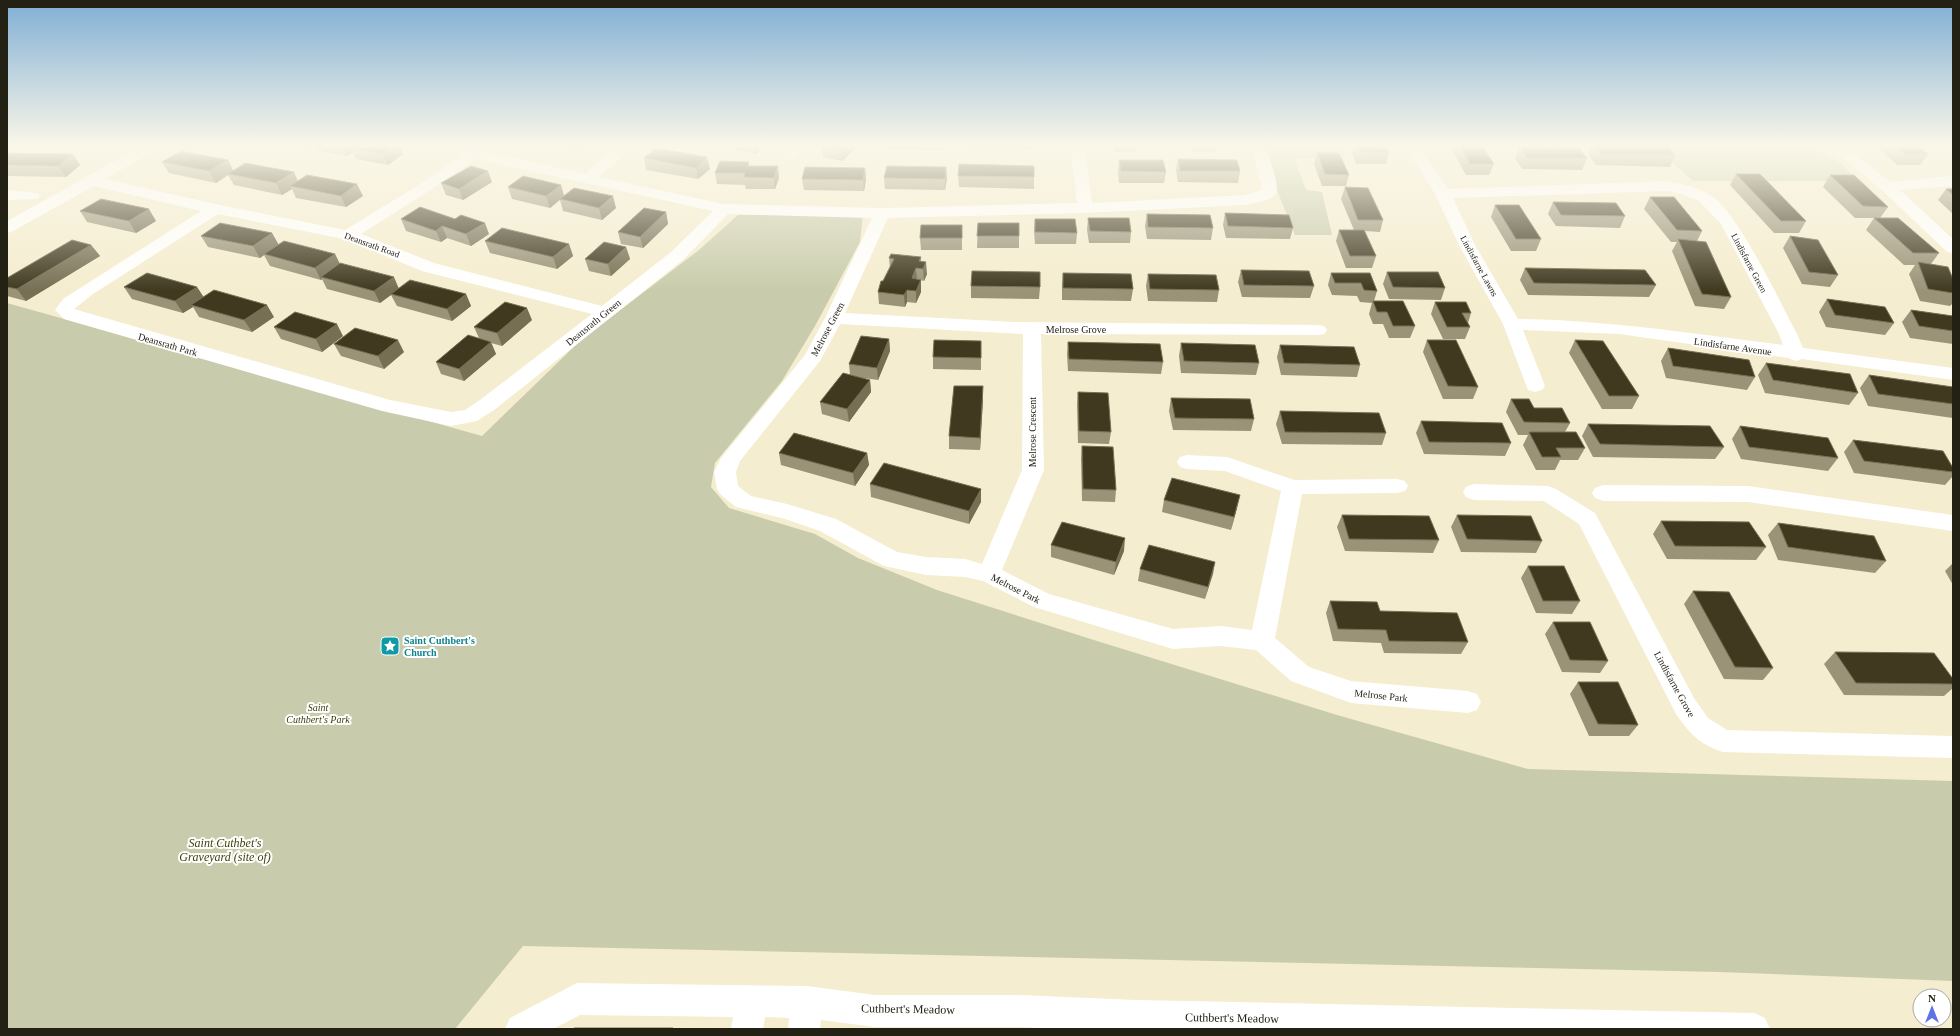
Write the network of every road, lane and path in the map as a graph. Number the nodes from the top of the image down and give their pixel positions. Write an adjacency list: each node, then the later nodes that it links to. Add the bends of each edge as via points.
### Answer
1 (64, 194): 16 (street)
2 (151, 194): 13 (street, Deansrath Road)
3 (413, 194): 17 (street)
4 (658, 194): 14 (street)
5 (1083, 194): 12 (street)
6 (1265, 194): 12 (street, via 1244,200)
7 (1443, 194): 21 (street, Lindisfarne Lawns, via 1467,245)
8 (1696, 194): 24 (street, Lindisfarne Green, via 1705,198 1728,222 1788,334)
9 (1894, 194): 18 (street)
10 (7, 195): 11 (street)
11 (32, 196)
12 (1085, 208): 15 (street)
13 (215, 209): 17 (street, Deansrath Road); 27 (street, Deansrath Park, via 87,290 69,303 64,310 70,315 389,406)
14 (724, 209): 15 (street); 19 (street, Deansrath Green, via 677,256)
15 (882, 213): 20 (street, Melrose Green)
16 (7, 228)
17 (348, 235): 19 (street, Deansrath Road, via 428,266)
18 (1953, 248)
19 (605, 312): 27 (street, Deansrath Green, via 487,405 470,416)
20 (834, 318): 22 (street, Melrose Grove, via 900,324); 29 (street, Melrose Green, via 813,357 731,458)
21 (1512, 324): 24 (street, Lindisfarne Avenue, via 1619,329); 26 (street, Lindisfarne Lawns)
22 (1032, 329): 23 (street, Melrose Grove); 35 (street, Melrose Crescent, via 1033,470)
23 (1318, 330)
24 (1796, 355): 25 (street, Lindisfarne Avenue)
25 (1953, 374)
26 (1535, 386)
27 (451, 419)
28 (1187, 462): 31 (street, via 1227,464)
29 (725, 472): 35 (street, Melrose Park, via 728,489 744,502 828,525 892,560 926,566 965,568)
30 (1397, 486): 31 (street)
31 (1293, 487): 36 (street)
32 (1474, 492): 38 (street, Lindisfarne Grove, via 1548,494 1587,519 1685,706 1699,726 1723,741)
33 (1603, 493): 34 (street, via 1748,494)
34 (1953, 523)
35 (989, 574): 36 (street, Melrose Park, via 1042,601 1173,639 1221,636)
36 (1262, 641): 37 (street, Melrose Park, via 1300,674 1351,692)
37 (1468, 702)
38 (1953, 747)
39 (749, 1016): 40 (street, Cuthbert's Meadow); 41 (street, Cuthbert's Meadow, via 577,999)
40 (805, 1016): 42 (street, Cuthbert's Meadow, via 875,1011 1019,1011 1137,1016)
41 (521, 1029)
42 (1754, 1029)

